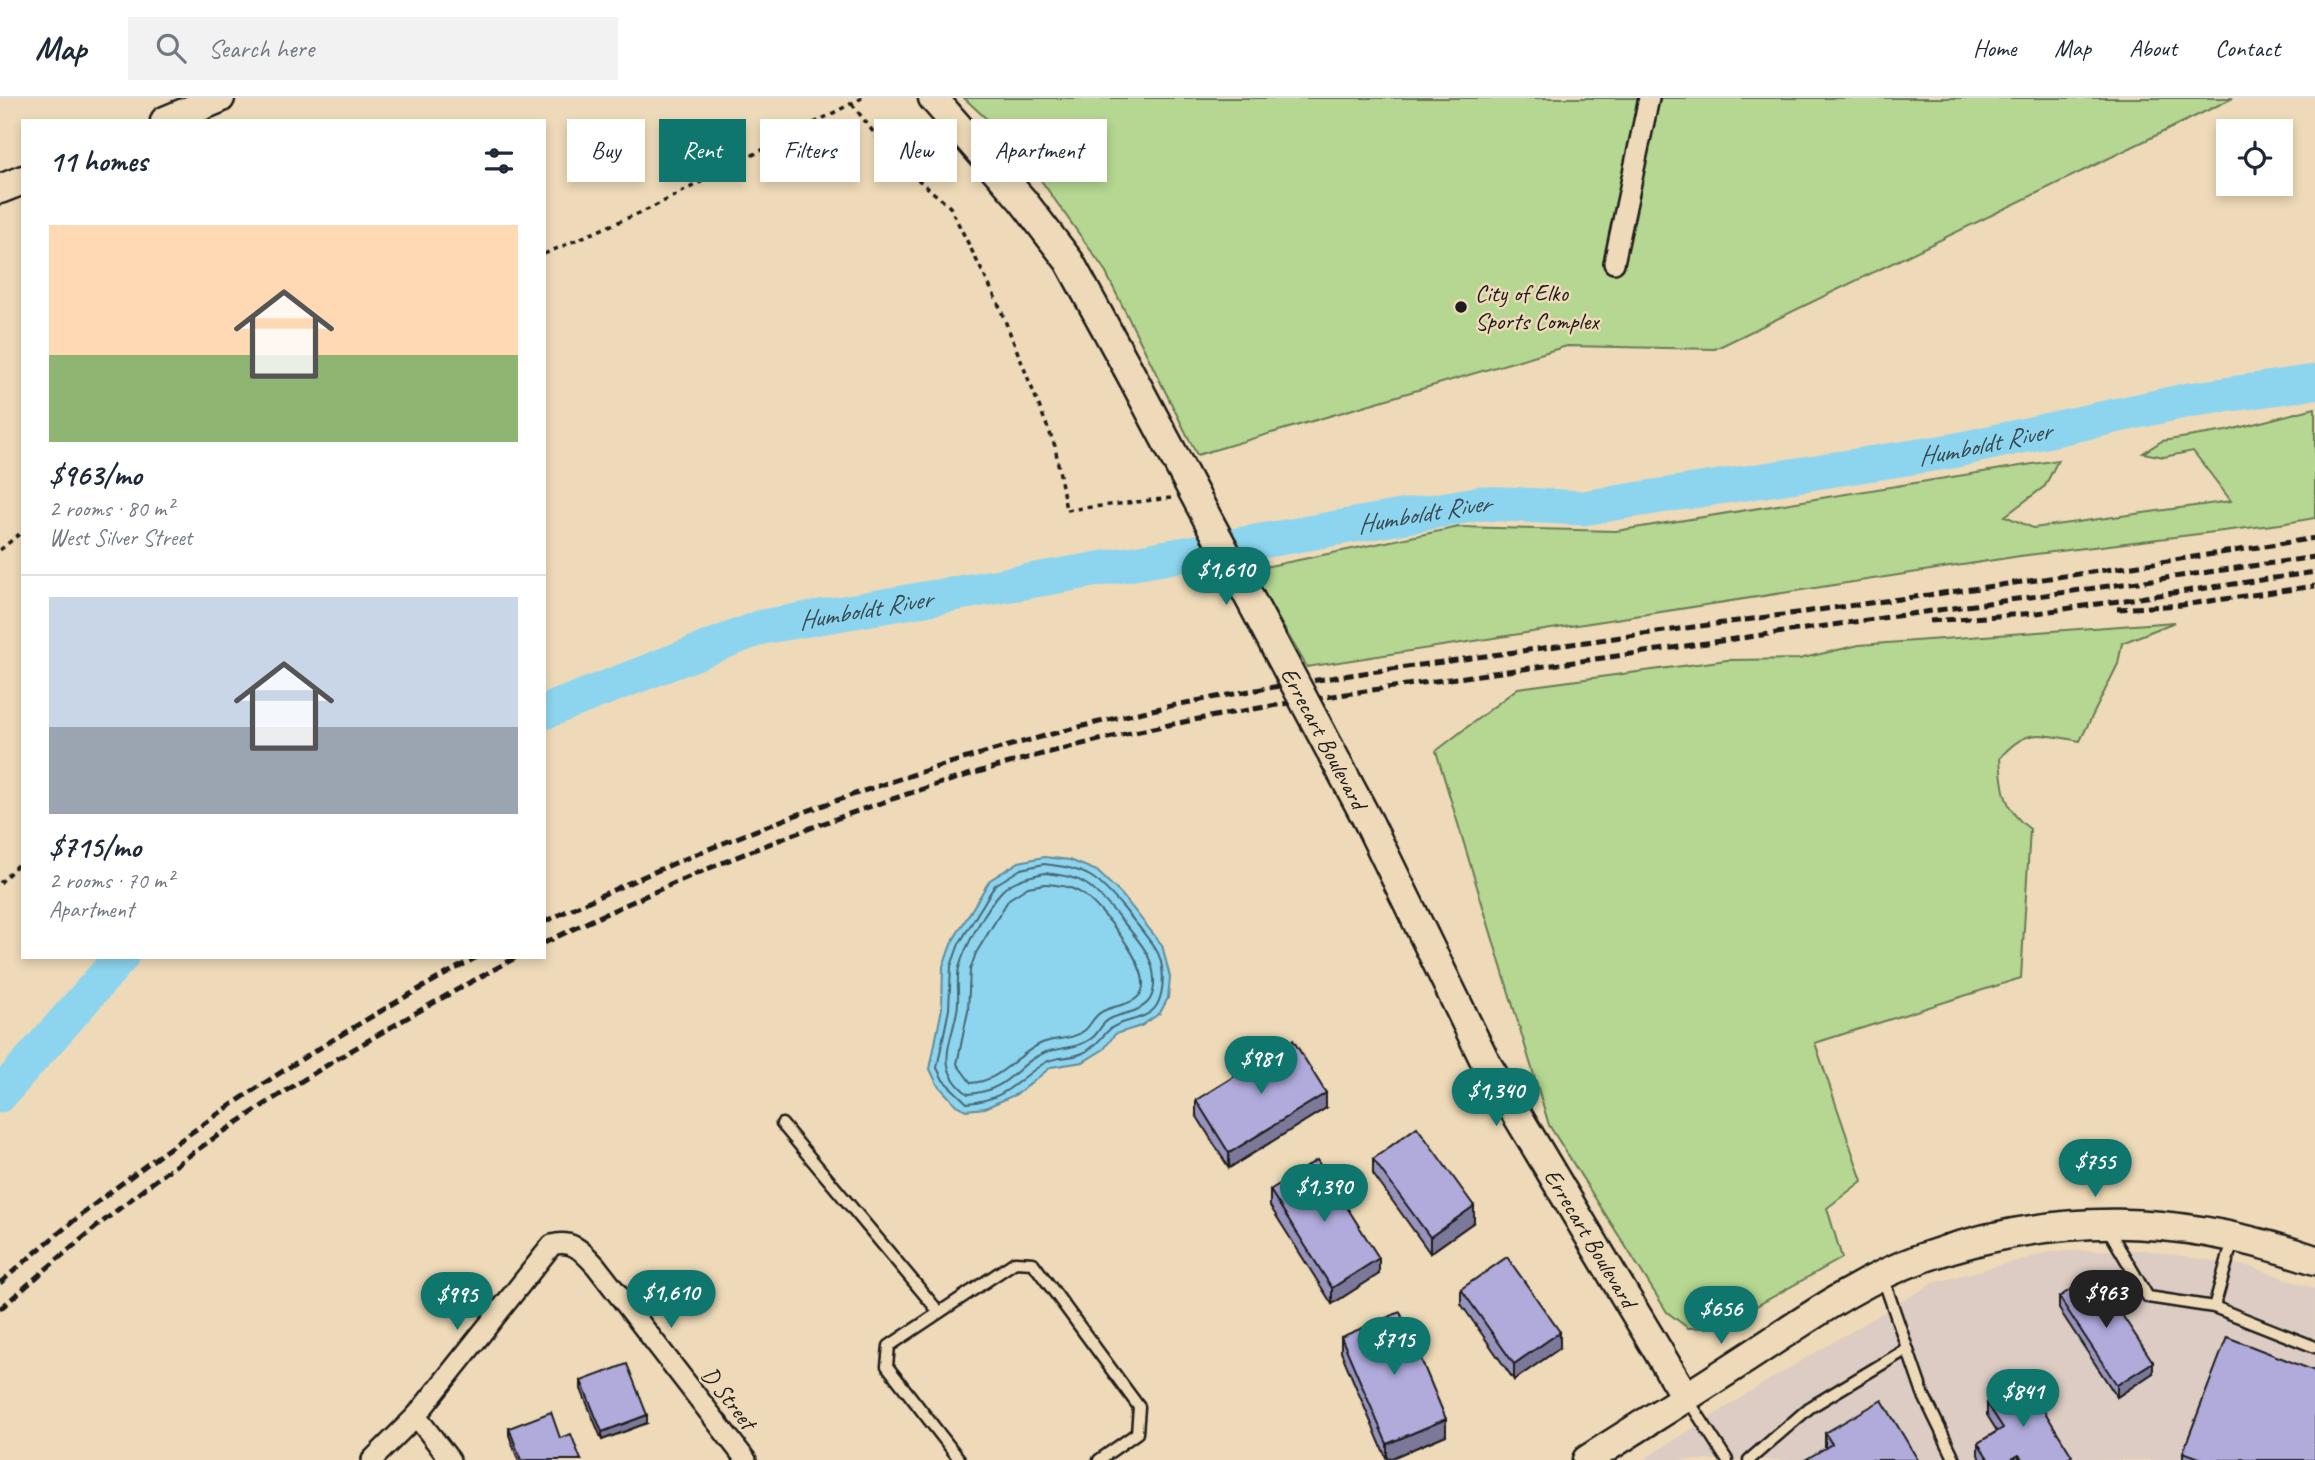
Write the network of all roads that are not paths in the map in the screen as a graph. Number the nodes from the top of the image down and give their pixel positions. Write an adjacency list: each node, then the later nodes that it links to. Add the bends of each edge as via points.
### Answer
1 (220, 98): 4 (street)
2 (933, 98): 17 (street, Errecart Boulevard, bridge, via 1069,261 1369,823 1486,1063)
3 (1649, 98): 7 (street)
4 (171, 119)
5 (21, 181): 6 (street)
6 (0, 189)
7 (1614, 263)
8 (782, 1124): 14 (lane)
9 (2105, 1224): 10 (street, via 2167,1225); 12 (street, via 2053,1225 1990,1237 1919,1258); 13 (lane, via 2148,1297)
10 (2235, 1235): 11 (street); 13 (lane)
11 (2315, 1260)
12 (1882, 1277): 16 (lane); 17 (street, via 1815,1314)
13 (2214, 1307): 15 (lane)
14 (939, 1312): 22 (lane, via 889,1346 887,1366); 23 (lane, via 1015,1262 1033,1263 1139,1407 1137,1433)
15 (2315, 1347)
16 (1907, 1349): 26 (lane, via 1810,1408); 27 (lane)
17 (1686, 1398): 24 (street); 25 (lane)
18 (416, 1416): 19 (street); 20 (street); 21 (street, D Street, via 552,1245 564,1242 579,1248 596,1266)
19 (372, 1460)
20 (450, 1460)
21 (746, 1460)
22 (960, 1460)
23 (1099, 1460)
24 (1587, 1460)
25 (1727, 1460)
26 (1749, 1460)
27 (1955, 1460)

